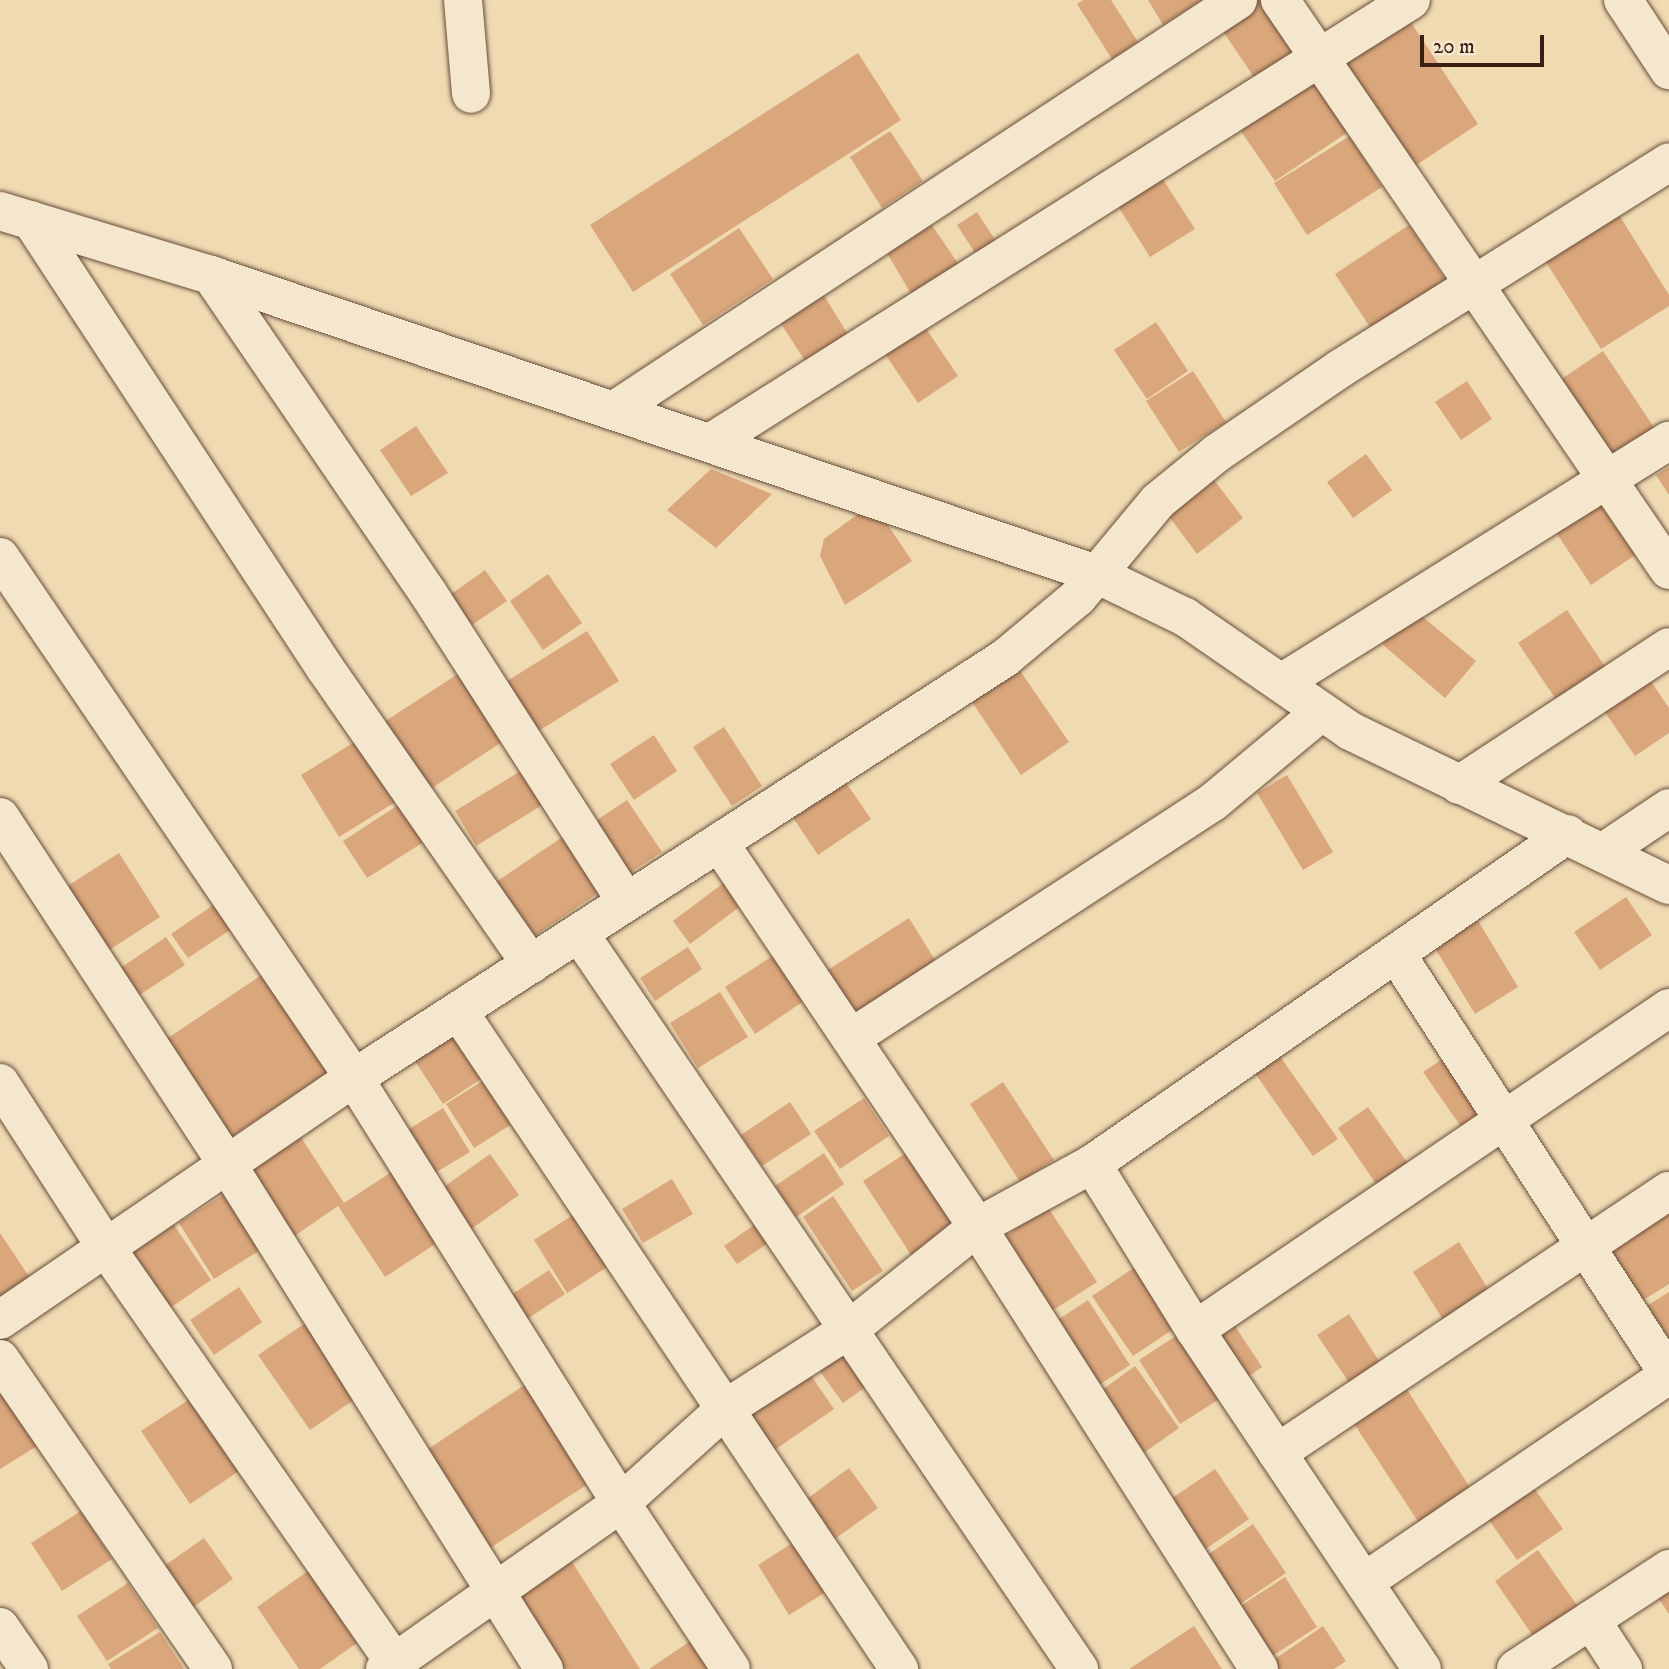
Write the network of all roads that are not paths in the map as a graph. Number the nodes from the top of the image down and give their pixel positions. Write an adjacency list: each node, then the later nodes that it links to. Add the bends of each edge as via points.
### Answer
1 (463, 0): 8 (street)
2 (1238, 0): 13 (street)
3 (1280, 0): 6 (street)
4 (1411, 0): 6 (street)
5 (1623, 0): 7 (street)
6 (1320, 57): 12 (street); 15 (street)
7 (1669, 70)
8 (471, 94)
9 (1669, 162): 12 (street)
10 (15, 216): 11 (street); 33 (street)
11 (211, 275): 13 (street); 30 (street, via 428,593)
12 (1474, 284): 16 (street); 19 (street, via 1217,453 1158,501)
13 (613, 411): 15 (street)
14 (1669, 441): 16 (street)
15 (710, 443): 19 (street)
16 (1607, 479): 18 (street); 21 (street)
17 (0, 557): 37 (street)
18 (1669, 570)
19 (1096, 574): 21 (street, via 1185,617); 27 (street, via 1078,597 1006,658)
20 (1669, 647): 23 (street)
21 (1280, 683): 22 (street)
22 (1320, 713): 23 (street); 36 (street, via 1213,802)
23 (1459, 785): 26 (street)
24 (1669, 808): 28 (street)
25 (0, 817): 40 (street)
26 (1568, 834): 28 (street); 32 (street)
27 (720, 844): 30 (street); 36 (street)
28 (1605, 851): 29 (street)
29 (1669, 885)
30 (626, 902): 31 (street)
31 (579, 933): 33 (street); 47 (street)
32 (1397, 955): 39 (street); 41 (street)
33 (531, 964): 35 (street)
34 (1669, 1008): 39 (street)
35 (459, 1012): 37 (street); 51 (street)
36 (851, 1038): 43 (street)
37 (354, 1078): 40 (street); 53 (street)
38 (0, 1083): 45 (street)
39 (1500, 1118): 44 (street); 48 (street)
40 (227, 1164): 45 (street); 56 (street)
41 (1092, 1164): 43 (street); 48 (street)
42 (1669, 1192): 44 (street)
43 (977, 1227): 47 (street); 66 (street)
44 (1583, 1248): 50 (street); 52 (street)
45 (107, 1249): 46 (street); 59 (street)
46 (0, 1320)
47 (851, 1328): 51 (street); 65 (street)
48 (1195, 1329): 52 (street)
49 (0, 1359): 61 (street)
50 (1669, 1375): 55 (street)
51 (725, 1409): 53 (street); 64 (street)
52 (1277, 1453): 55 (street)
53 (621, 1503): 56 (street); 63 (street)
54 (1669, 1569): 57 (street)
55 (1364, 1582): 67 (street)
56 (493, 1594): 59 (street); 62 (street)
57 (1591, 1620): 68 (street); 69 (street)
58 (0, 1627): 60 (street)
59 (393, 1667)
60 (29, 1669)
61 (213, 1669)
62 (544, 1669)
63 (731, 1669)
64 (899, 1669)
65 (1079, 1669)
66 (1259, 1669)
67 (1422, 1669)
68 (1516, 1669)
69 (1623, 1669)

